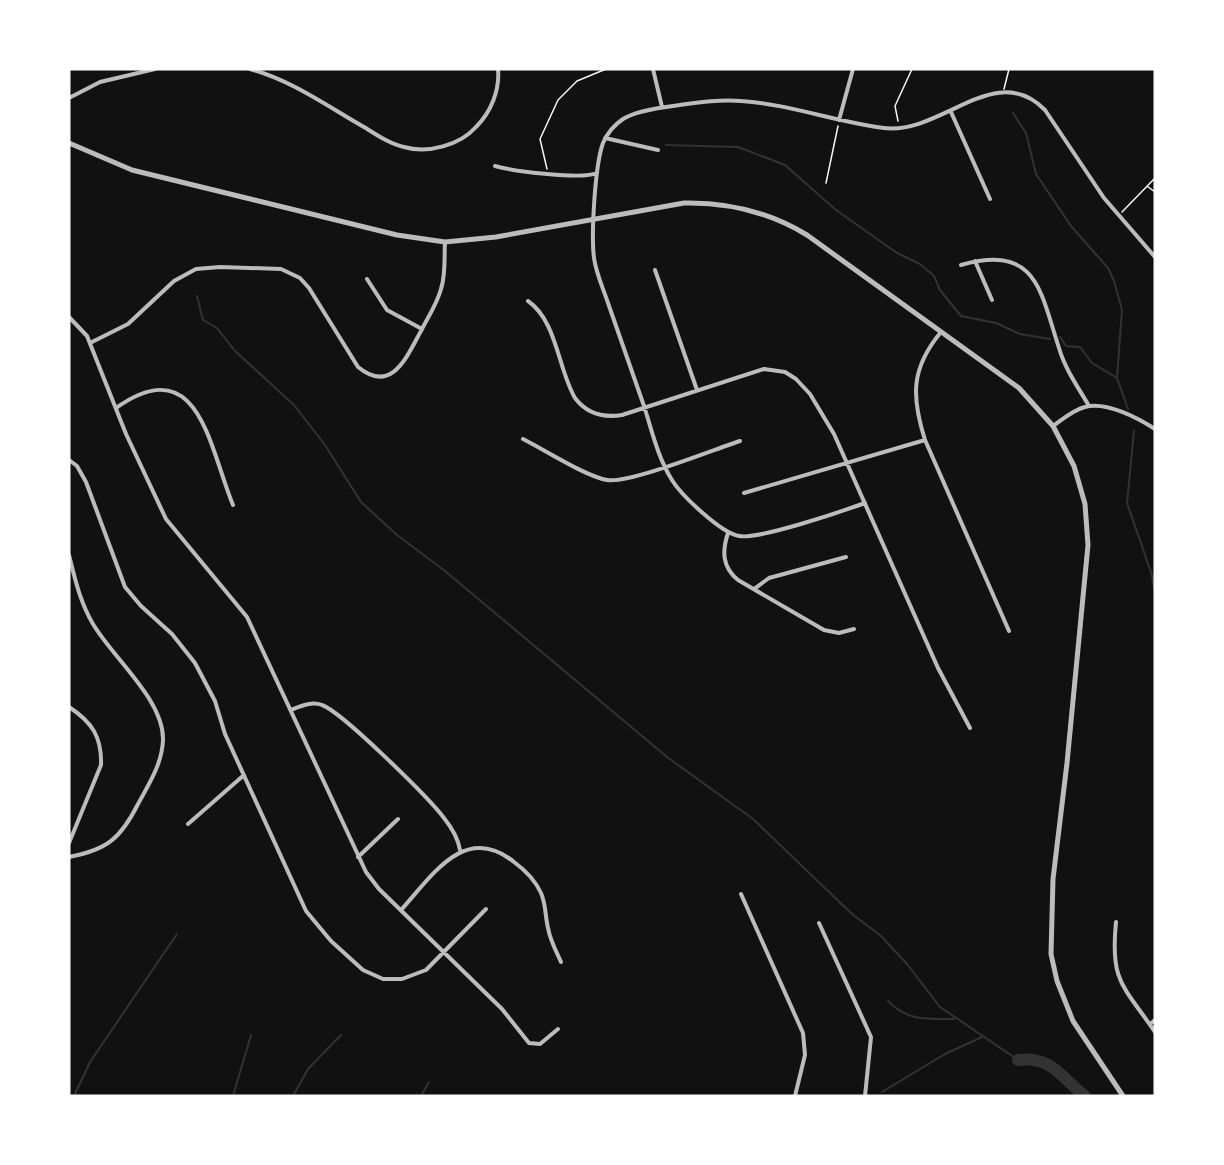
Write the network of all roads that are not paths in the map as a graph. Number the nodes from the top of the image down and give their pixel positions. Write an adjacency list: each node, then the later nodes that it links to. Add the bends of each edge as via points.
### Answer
1 (155, 69): 6 (street, via 100,82)
2 (250, 69): 3 (street, via 280,79 391,142 419,149 445,146 471,133 493,102)
3 (498, 69)
4 (653, 69): 7 (street)
5 (854, 69): 9 (street)
6 (69, 98)
7 (662, 107): 9 (street, via 740,100); 10 (street, via 624,118)
8 (951, 112): 9 (street, via 899,129); 15 (street); 18 (street, via 980,97 1003,92 1024,97 1044,110 1118,217)
9 (839, 120)
10 (605, 138): 12 (street); 14 (street)
11 (69, 143): 17 (street, via 132,170 397,235)
12 (658, 150)
13 (495, 166): 14 (street, via 583,176)
14 (598, 173): 16 (street)
15 (990, 199)
16 (594, 218): 17 (street, via 495,237); 27 (street, via 684,203 764,213 807,235); 32 (street, via 594,261)
17 (445, 242): 26 (street, via 442,288)
18 (1155, 257)
19 (975, 261): 20 (street); 23 (street); 30 (street, via 1008,260 1029,274 1048,312 1067,367)
20 (961, 266)
21 (655, 270): 29 (street)
22 (367, 279): 26 (street, via 387,310)
23 (992, 300)
24 (528, 301): 32 (street, via 544,317 567,382 580,405 607,416)
25 (69, 317): 28 (street)
26 (422, 329): 28 (street, via 399,368 384,376 373,375 358,367 300,278 281,269 216,267 182,275 128,324)
27 (941, 332): 33 (street, via 1019,388); 36 (street, via 923,358 916,384 917,415)
28 (90, 343): 31 (street)
29 (697, 390): 32 (street); 39 (street, via 764,369 790,374 810,394)
30 (1089, 406): 33 (street); 34 (street, via 1118,412)
31 (116, 408): 43 (street, via 130,398 157,389 172,390 186,397 196,411); 51 (street, via 166,519 247,617)
32 (644, 408): 40 (street)
33 (1053, 426): 73 (street, via 1078,478 1088,545 1053,879 1051,954 1073,1021)
34 (1155, 429)
35 (523, 440): 40 (street, via 607,480)
36 (925, 440): 39 (street); 49 (street)
37 (740, 441): 40 (street)
38 (69, 460): 53 (street, via 86,482 125,587 195,663)
39 (849, 463): 41 (street); 42 (street)
40 (664, 466): 44 (street, via 677,487)
41 (744, 493)
42 (865, 503): 44 (street, via 745,537); 52 (street, via 938,668)
43 (233, 505)
44 (728, 533): 47 (street, via 724,554 727,567 734,577)
45 (69, 555): 58 (street, via 85,610 157,712 163,738 156,769 122,832 101,848)
46 (846, 557): 47 (street, via 769,578)
47 (754, 589): 48 (street, via 824,630 839,633)
48 (854, 629)
49 (1009, 631)
50 (69, 707): 56 (street, via 94,729 102,756)
51 (291, 710): 57 (street, via 319,704 345,720 444,817); 59 (street)
52 (970, 728)
53 (244, 775): 55 (street); 65 (street, via 306,911 355,963 375,976 402,980 426,970)
54 (398, 819): 59 (street)
55 (188, 824)
56 (69, 843)
57 (460, 850): 62 (street); 66 (street, via 497,851 533,879)
58 (69, 857)
59 (358, 857): 62 (street, via 379,889)
60 (741, 894): 71 (street, via 805,1039)
61 (486, 909): 65 (street)
62 (401, 910): 65 (street)
63 (1116, 922): 68 (street, via 1116,973)
64 (819, 923): 72 (street, via 834,948 871,1037)
65 (443, 952): 69 (street, via 502,1009 529,1043 540,1044)
66 (561, 962)
67 (1155, 1020): 68 (street)
68 (1150, 1024): 70 (street)
69 (558, 1029)
70 (1155, 1032)
71 (795, 1096)
72 (865, 1096)
73 (1124, 1096)

